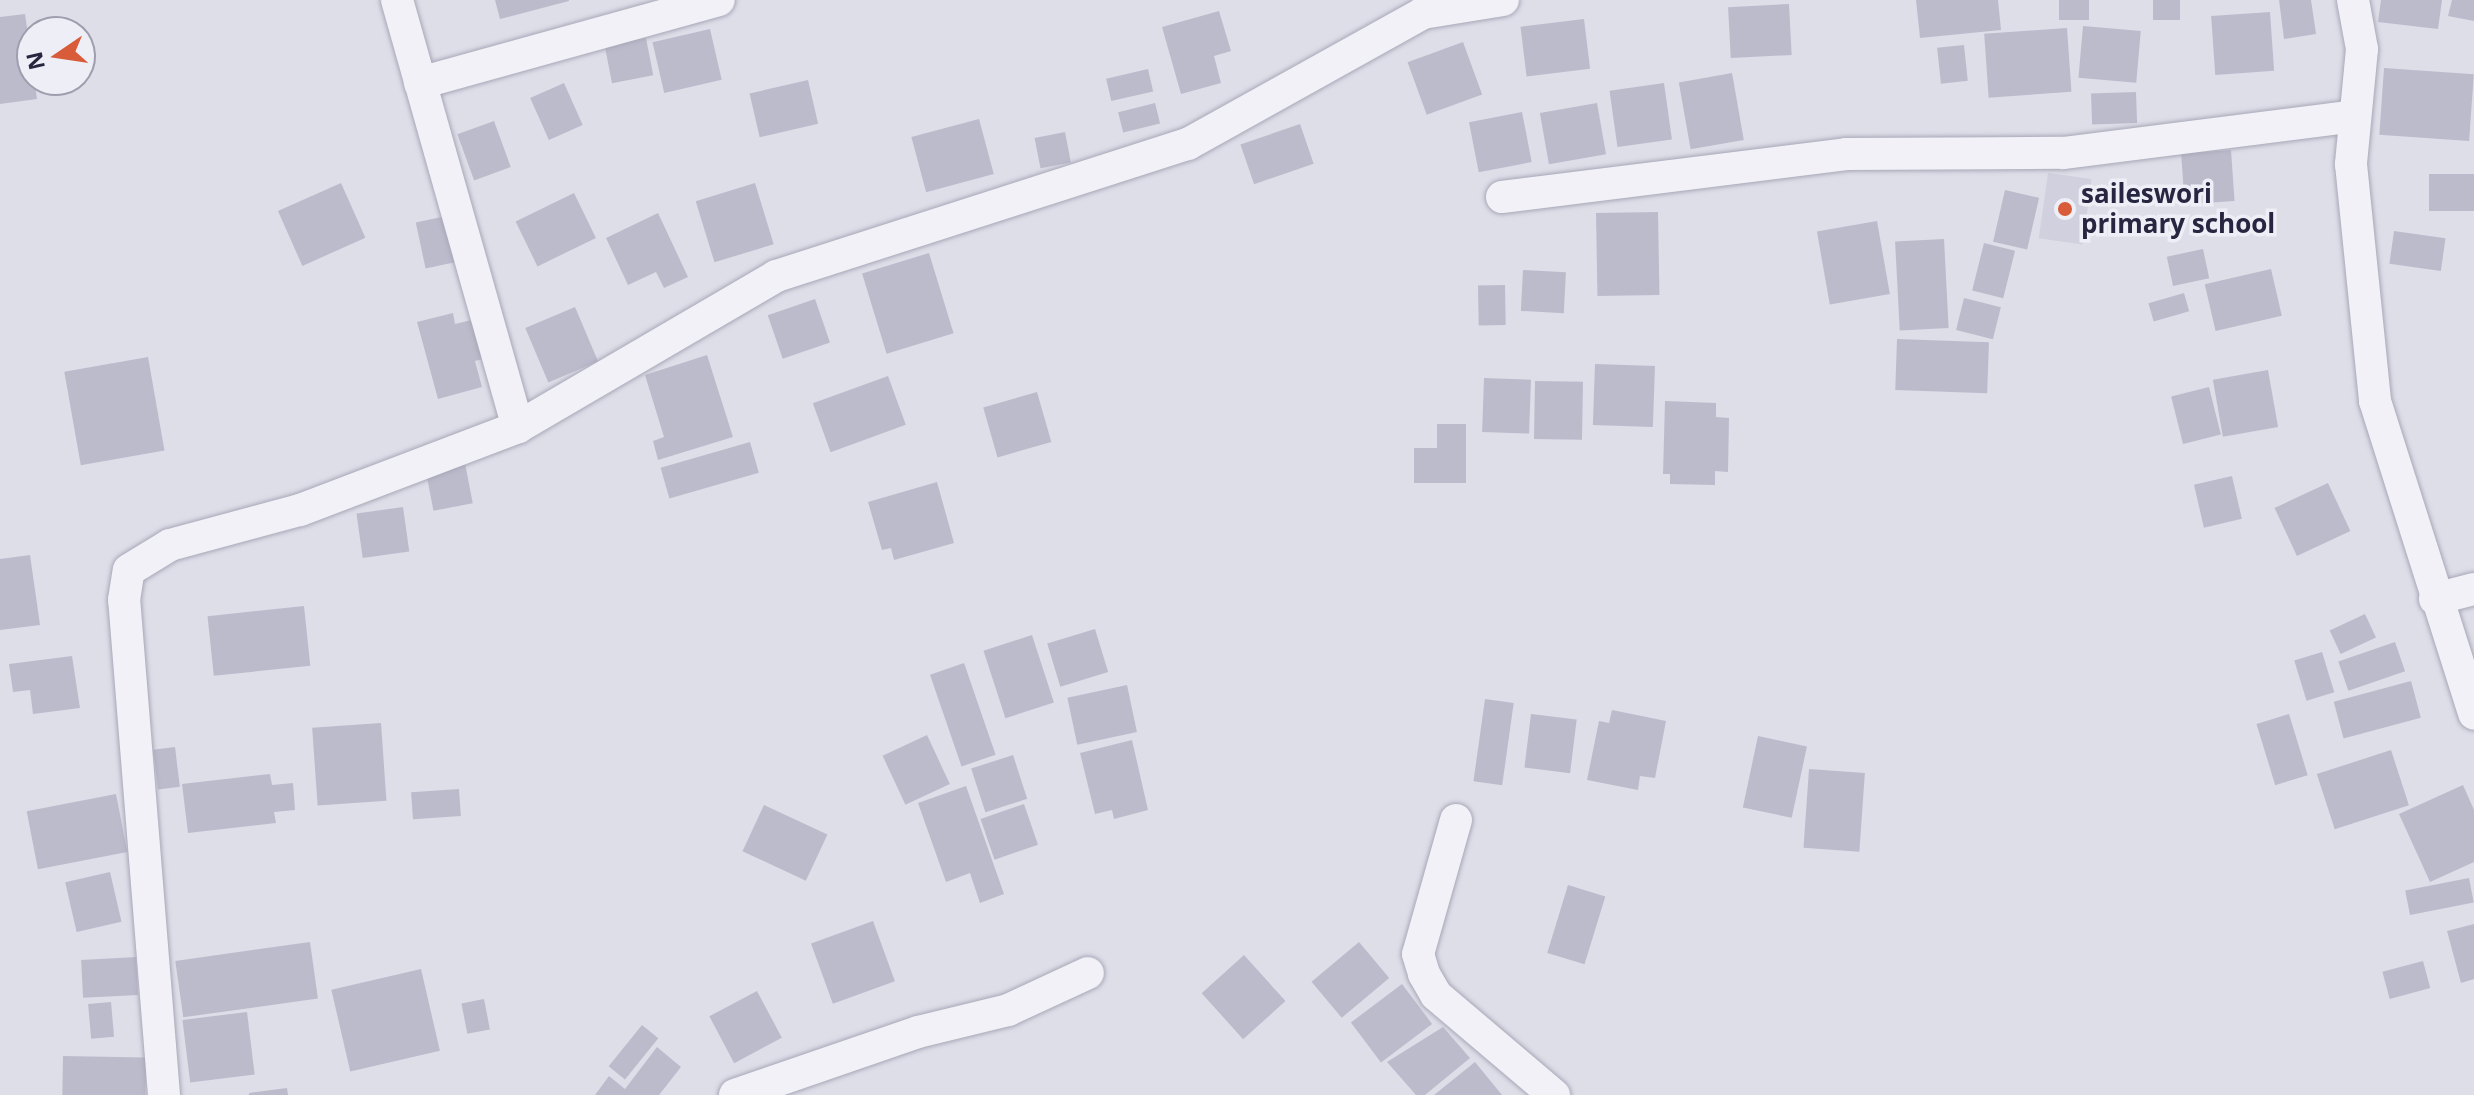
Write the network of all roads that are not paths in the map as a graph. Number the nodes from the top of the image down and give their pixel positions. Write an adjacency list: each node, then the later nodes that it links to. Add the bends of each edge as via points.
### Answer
1 (397, 0): 5 (street)
2 (719, 0): 5 (street)
3 (1503, 0): 8 (street, via 1423,13 1188,144 776,276)
4 (2353, 0): 6 (street, via 2362,49)
5 (420, 83): 8 (street)
6 (2355, 116): 7 (street, via 2063,153 1846,154); 10 (street, via 2351,164 2375,401)
7 (1502, 197)
8 (518, 427): 14 (street, via 300,510 170,545 129,570 124,600)
9 (2474, 589): 10 (street)
10 (2435, 599): 11 (street)
11 (2474, 714)
12 (1456, 820): 16 (street, via 1418,954 1424,974 1436,995)
13 (1088, 973): 15 (street, via 1008,1010 918,1032)
14 (164, 1095)
15 (735, 1095)
16 (1554, 1095)

